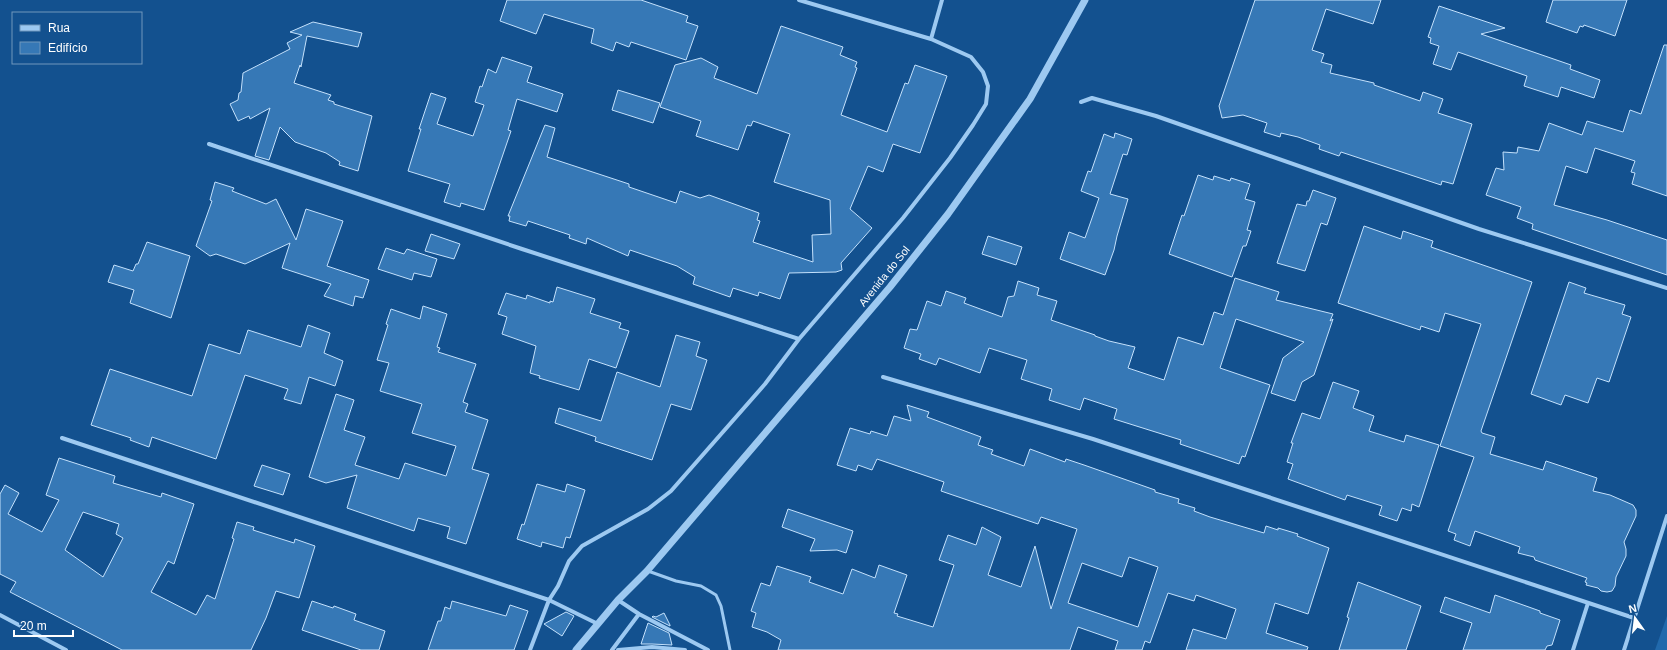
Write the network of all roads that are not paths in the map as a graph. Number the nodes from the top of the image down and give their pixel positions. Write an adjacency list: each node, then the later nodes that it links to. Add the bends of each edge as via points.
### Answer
1 (800, 0): 4 (street)
2 (942, 0): 4 (street)
3 (1086, 0): 12 (street, Avenida do Sol, via 1030,99 948,214 890,287)
4 (931, 39): 8 (street, via 971,57 983,72 988,86 986,104 950,158 903,218)
5 (1081, 102): 7 (street, via 1092,98 1156,116 1479,229)
6 (209, 144): 8 (street)
7 (1667, 288)
8 (799, 339): 13 (street, via 765,384 671,491 648,509 582,546 569,561)
9 (883, 377): 15 (street, via 1093,439)
10 (62, 438): 13 (street)
11 (1667, 516): 18 (street)
12 (647, 571): 14 (street, Avenida do Sol); 27 (lane, via 676,581 702,586 716,595 721,606)
13 (549, 600): 19 (street); 21 (street)
14 (618, 600): 16 (street); 19 (street, Avenida do Sol)
15 (1588, 603): 18 (street); 28 (street)
16 (639, 614): 23 (street); 26 (street)
17 (0, 615): 20 (street)
18 (1634, 618): 29 (street)
19 (599, 624): 22 (street, Avenida do Sol)
20 (66, 650)
21 (530, 650)
22 (576, 650)
23 (612, 650)
24 (618, 650): 25 (street, via 652,647)
25 (685, 650)
26 (708, 650)
27 (730, 650)
28 (1573, 650)
29 (1624, 650)

